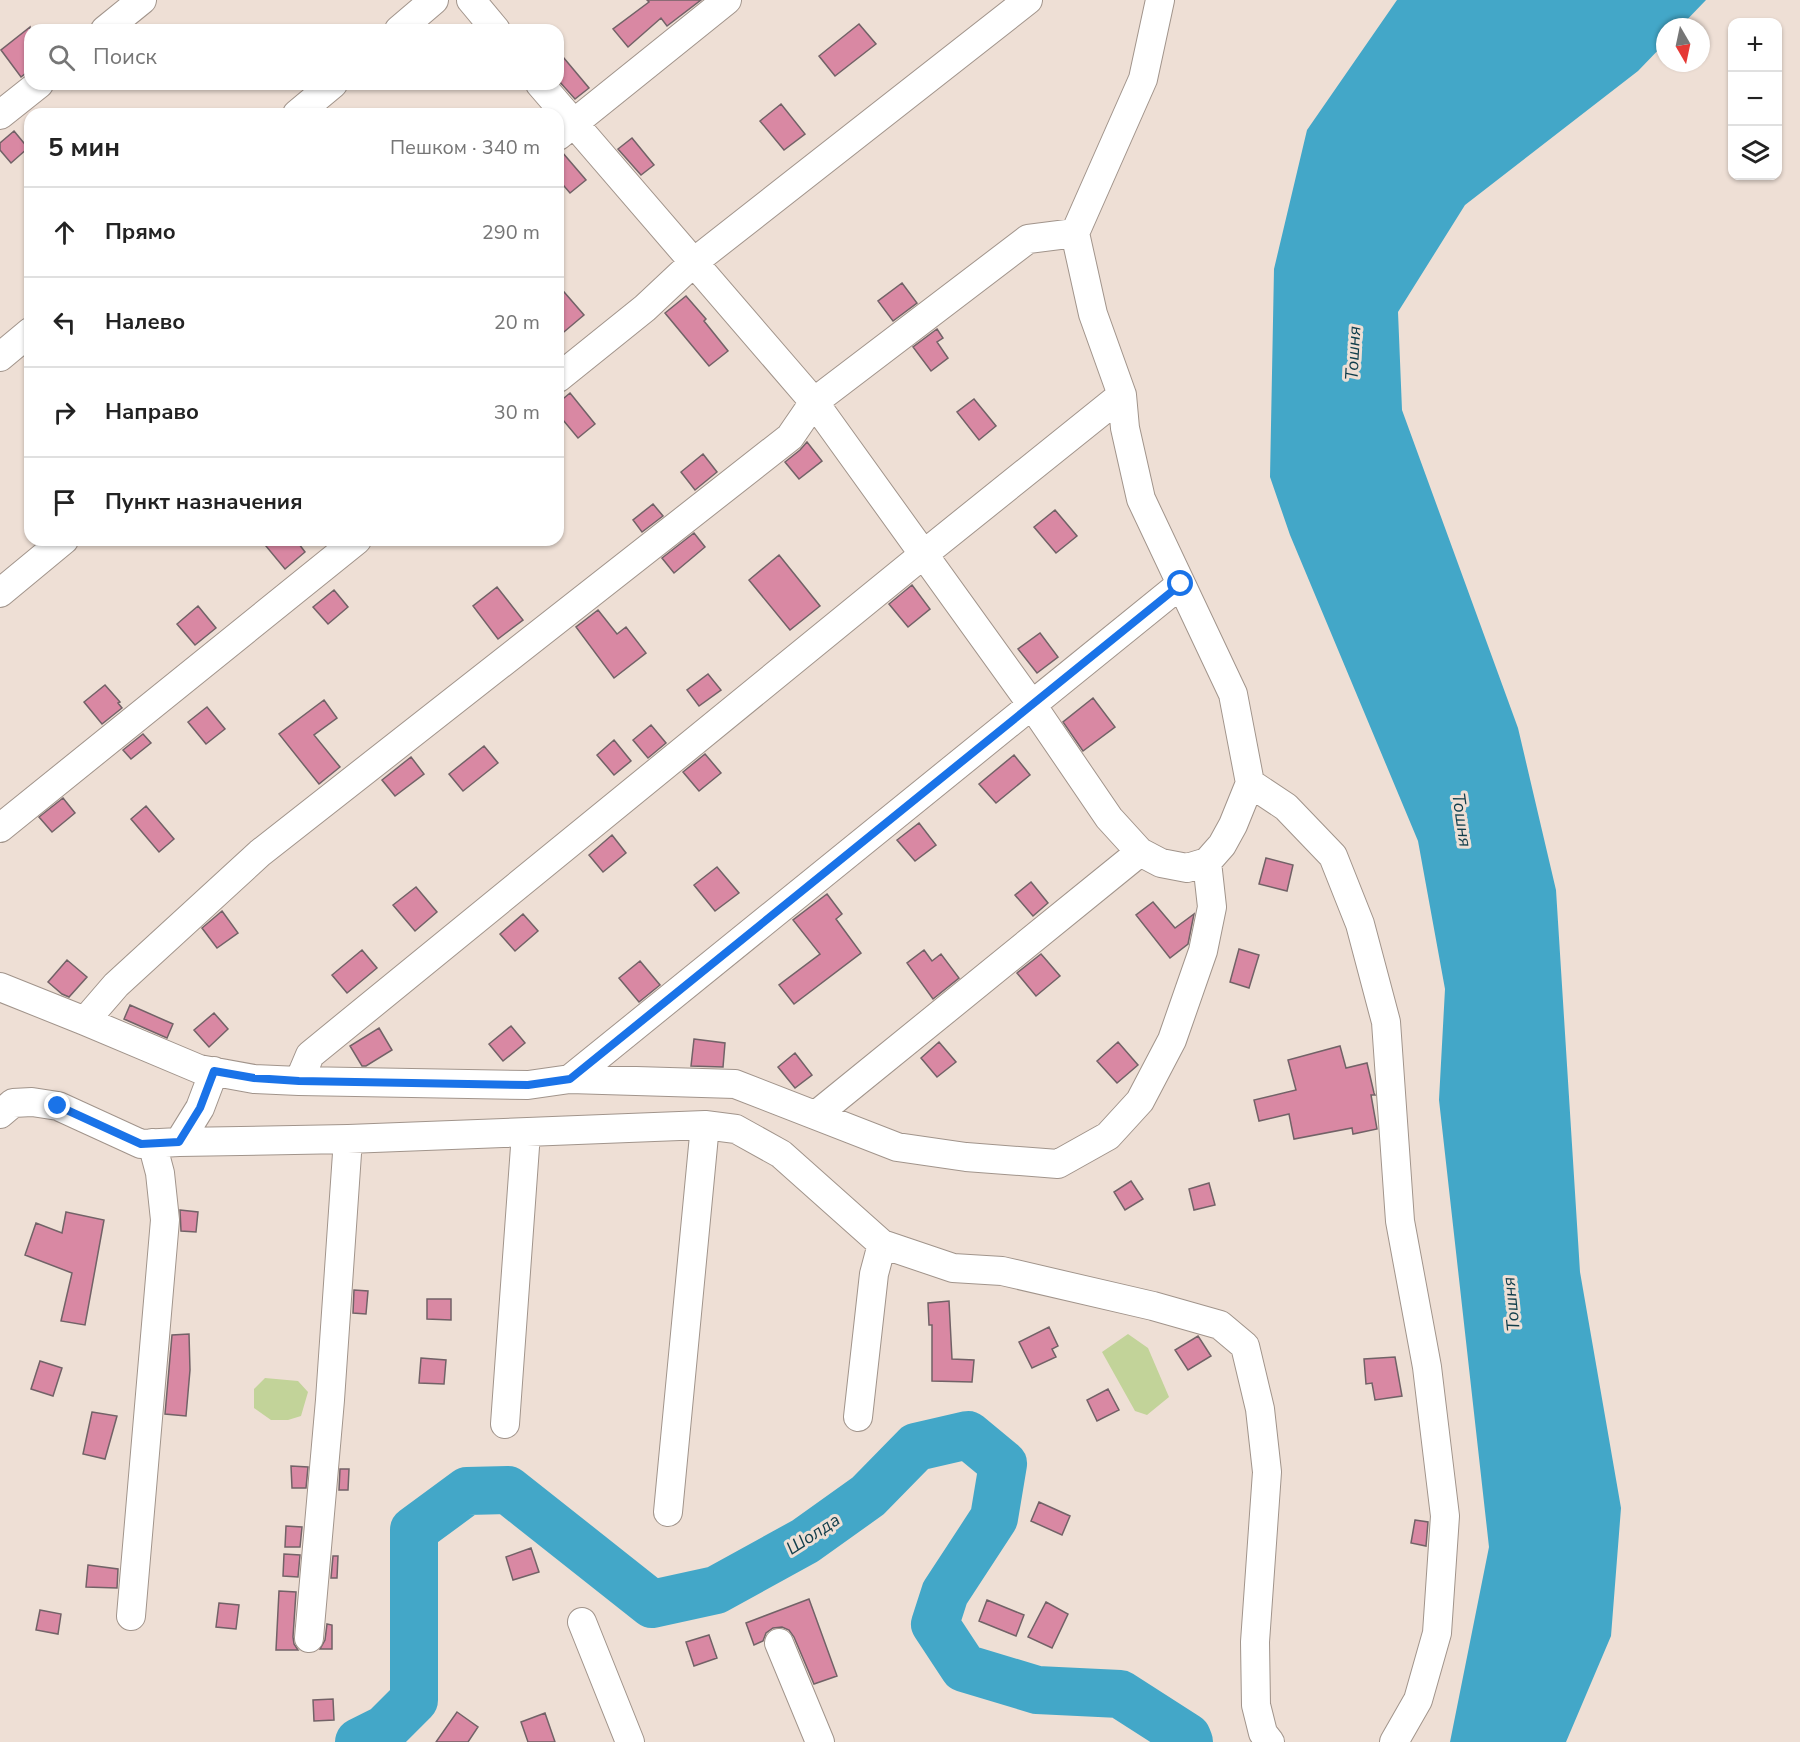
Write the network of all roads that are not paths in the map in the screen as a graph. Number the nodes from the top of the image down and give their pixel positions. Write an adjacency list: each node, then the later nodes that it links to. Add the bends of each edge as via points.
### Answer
1 (142, 0): 7 (street)
2 (434, 0): 8 (street)
3 (471, 0): 9 (street)
4 (727, 0): 16 (street)
5 (1028, 0): 18 (street)
6 (1160, 0): 17 (street, via 1143,79)
7 (112, 24)
8 (406, 24)
9 (491, 24)
10 (31, 90): 15 (street)
11 (326, 90): 13 (street)
12 (543, 90): 14 (street)
13 (304, 108)
14 (553, 108)
15 (0, 115)
16 (565, 130): 18 (street)
17 (1075, 233): 22 (street, via 1093,314); 23 (street, via 1028,239)
18 (693, 262): 21 (street, via 645,308); 23 (street)
19 (24, 337): 20 (street)
20 (0, 357)
21 (564, 373)
22 (1122, 395): 26 (street); 27 (street, via 1141,499)
23 (814, 402): 26 (street); 35 (street, via 790,437 260,854 116,985)
24 (57, 546): 28 (street)
25 (350, 546): 31 (street)
26 (924, 554): 29 (street); 38 (street, via 310,1055)
27 (1181, 584): 29 (street); 30 (street, via 1233,694)
28 (0, 593)
29 (1032, 705): 32 (street, via 1109,818); 37 (street)
30 (1250, 783): 33 (street, via 1222,845); 56 (street, via 1286,807 1333,855 1360,924 1386,1022 1400,1221 1427,1367 1445,1516 1437,1633 1418,1700)
31 (0, 828)
32 (1140, 852): 33 (street, via 1161,863 1187,868); 40 (street)
33 (1206, 862): 40 (street, via 1212,907 1203,951 1176,1029 1140,1101 1108,1136 1059,1164 897,1147)
34 (0, 987): 35 (street)
35 (85, 1021): 36 (street, via 198,1069)
36 (214, 1071): 38 (street); 44 (street, via 200,1108)
37 (570, 1079): 38 (street, via 528,1085); 40 (street, via 735,1084)
38 (299, 1081)
39 (0, 1114): 44 (street, via 13,1103 58,1106 141,1144)
40 (816, 1116)
41 (705, 1125): 42 (street); 45 (street, via 736,1129 781,1154); 48 (street)
42 (526, 1133): 43 (street); 47 (street)
43 (348, 1139): 44 (street); 51 (street)
44 (165, 1143): 49 (street, via 160,1173 165,1220)
45 (882, 1244): 46 (street, via 874,1274); 55 (street, via 953,1268 1002,1271 1198,1318 1220,1325 1245,1346 1260,1409 1267,1472 1255,1642 1256,1706 1263,1733)
46 (858, 1417)
47 (505, 1424)
48 (668, 1512)
49 (131, 1616)
50 (582, 1622): 53 (street)
51 (309, 1638)
52 (779, 1643): 54 (street)
53 (630, 1742)
54 (820, 1742)
55 (1270, 1742)
56 (1394, 1742)

